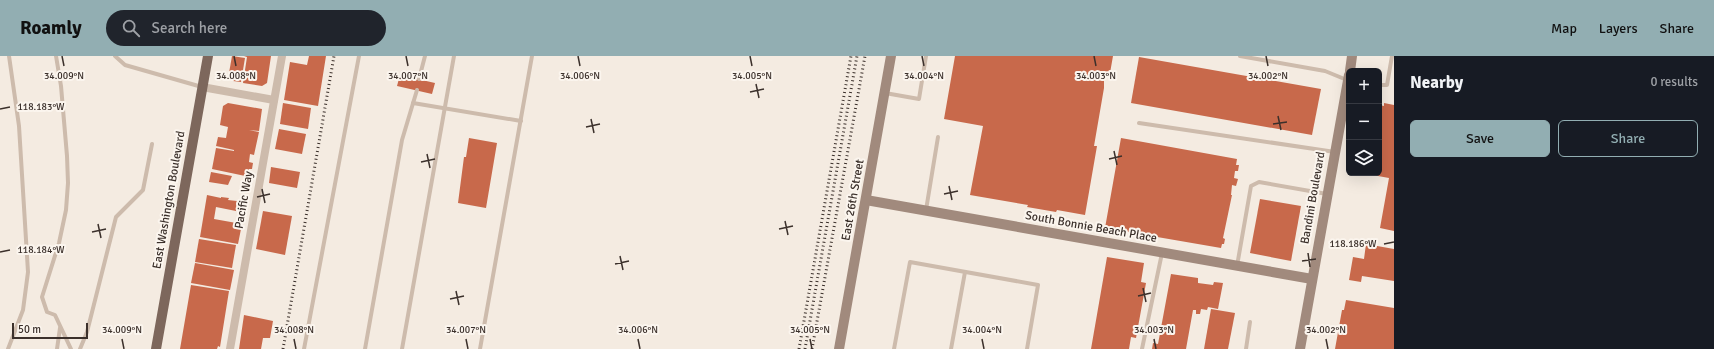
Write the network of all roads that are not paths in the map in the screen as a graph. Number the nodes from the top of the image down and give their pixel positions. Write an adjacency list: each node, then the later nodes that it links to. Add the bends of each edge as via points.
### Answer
1 (9, 56): 40 (lane, via 19,126 28,272 23,310)
2 (56, 56): 39 (lane, via 67,148 68,183 66,210 59,243 42,298 46,312 55,314)
3 (115, 56): 19 (lane, via 125,65)
4 (208, 56): 19 (main road, East Washington Boulevard)
5 (282, 56): 23 (street, Pacific Way)
6 (359, 56): 46 (lane)
7 (425, 56): 17 (lane)
8 (454, 56): 25 (lane)
9 (532, 56): 26 (lane)
10 (891, 56): 21 (street, East 26th Street)
11 (926, 56): 21 (lane, via 919,99)
12 (1240, 56): 16 (lane)
13 (1352, 56): 15 (street, Bandini Boulevard)
14 (1392, 56): 18 (lane, via 1388,85)
15 (1350, 68)
16 (1346, 76)
17 (419, 79)
18 (1382, 85)
19 (202, 87): 23 (street); 44 (main road, East Washington Boulevard)
20 (417, 90): 24 (lane)
21 (884, 93): 32 (street, East 26th Street)
22 (1346, 93): 30 (street, Bandini Boulevard)
23 (274, 100): 45 (street, Pacific Way)
24 (413, 103): 25 (lane); 47 (lane, via 402,140)
25 (444, 108): 26 (lane); 48 (lane)
26 (521, 121): 49 (lane)
27 (1139, 123): 30 (lane)
28 (938, 137): 33 (lane)
29 (152, 144): 43 (lane, via 143,190 116,217 87,332)
30 (1335, 152): 31 (street, Bandini Boulevard)
31 (1327, 194): 35 (lane, via 1259,182 1251,186); 37 (street, Bandini Boulevard)
32 (866, 200): 33 (street, South Bonnie Beach Place); 50 (street, East 26th Street)
33 (926, 211): 34 (street, South Bonnie Beach Place)
34 (1162, 253): 35 (street, South Bonnie Beach Place); 54 (lane)
35 (1237, 266): 37 (street, South Bonnie Beach Place)
36 (965, 272): 51 (lane, via 910,262); 52 (lane); 53 (lane, via 1038,286)
37 (1312, 279): 56 (street, Bandini Boulevard)
38 (1250, 322): 55 (lane)
39 (60, 328): 41 (lane); 42 (lane)
40 (8, 349)
41 (57, 349)
42 (71, 349)
43 (80, 349)
44 (156, 349)
45 (230, 349)
46 (304, 349)
47 (365, 349)
48 (402, 349)
49 (480, 349)
50 (839, 349)
51 (894, 349)
52 (951, 349)
53 (1027, 349)
54 (1142, 349)
55 (1246, 349)
56 (1300, 349)

